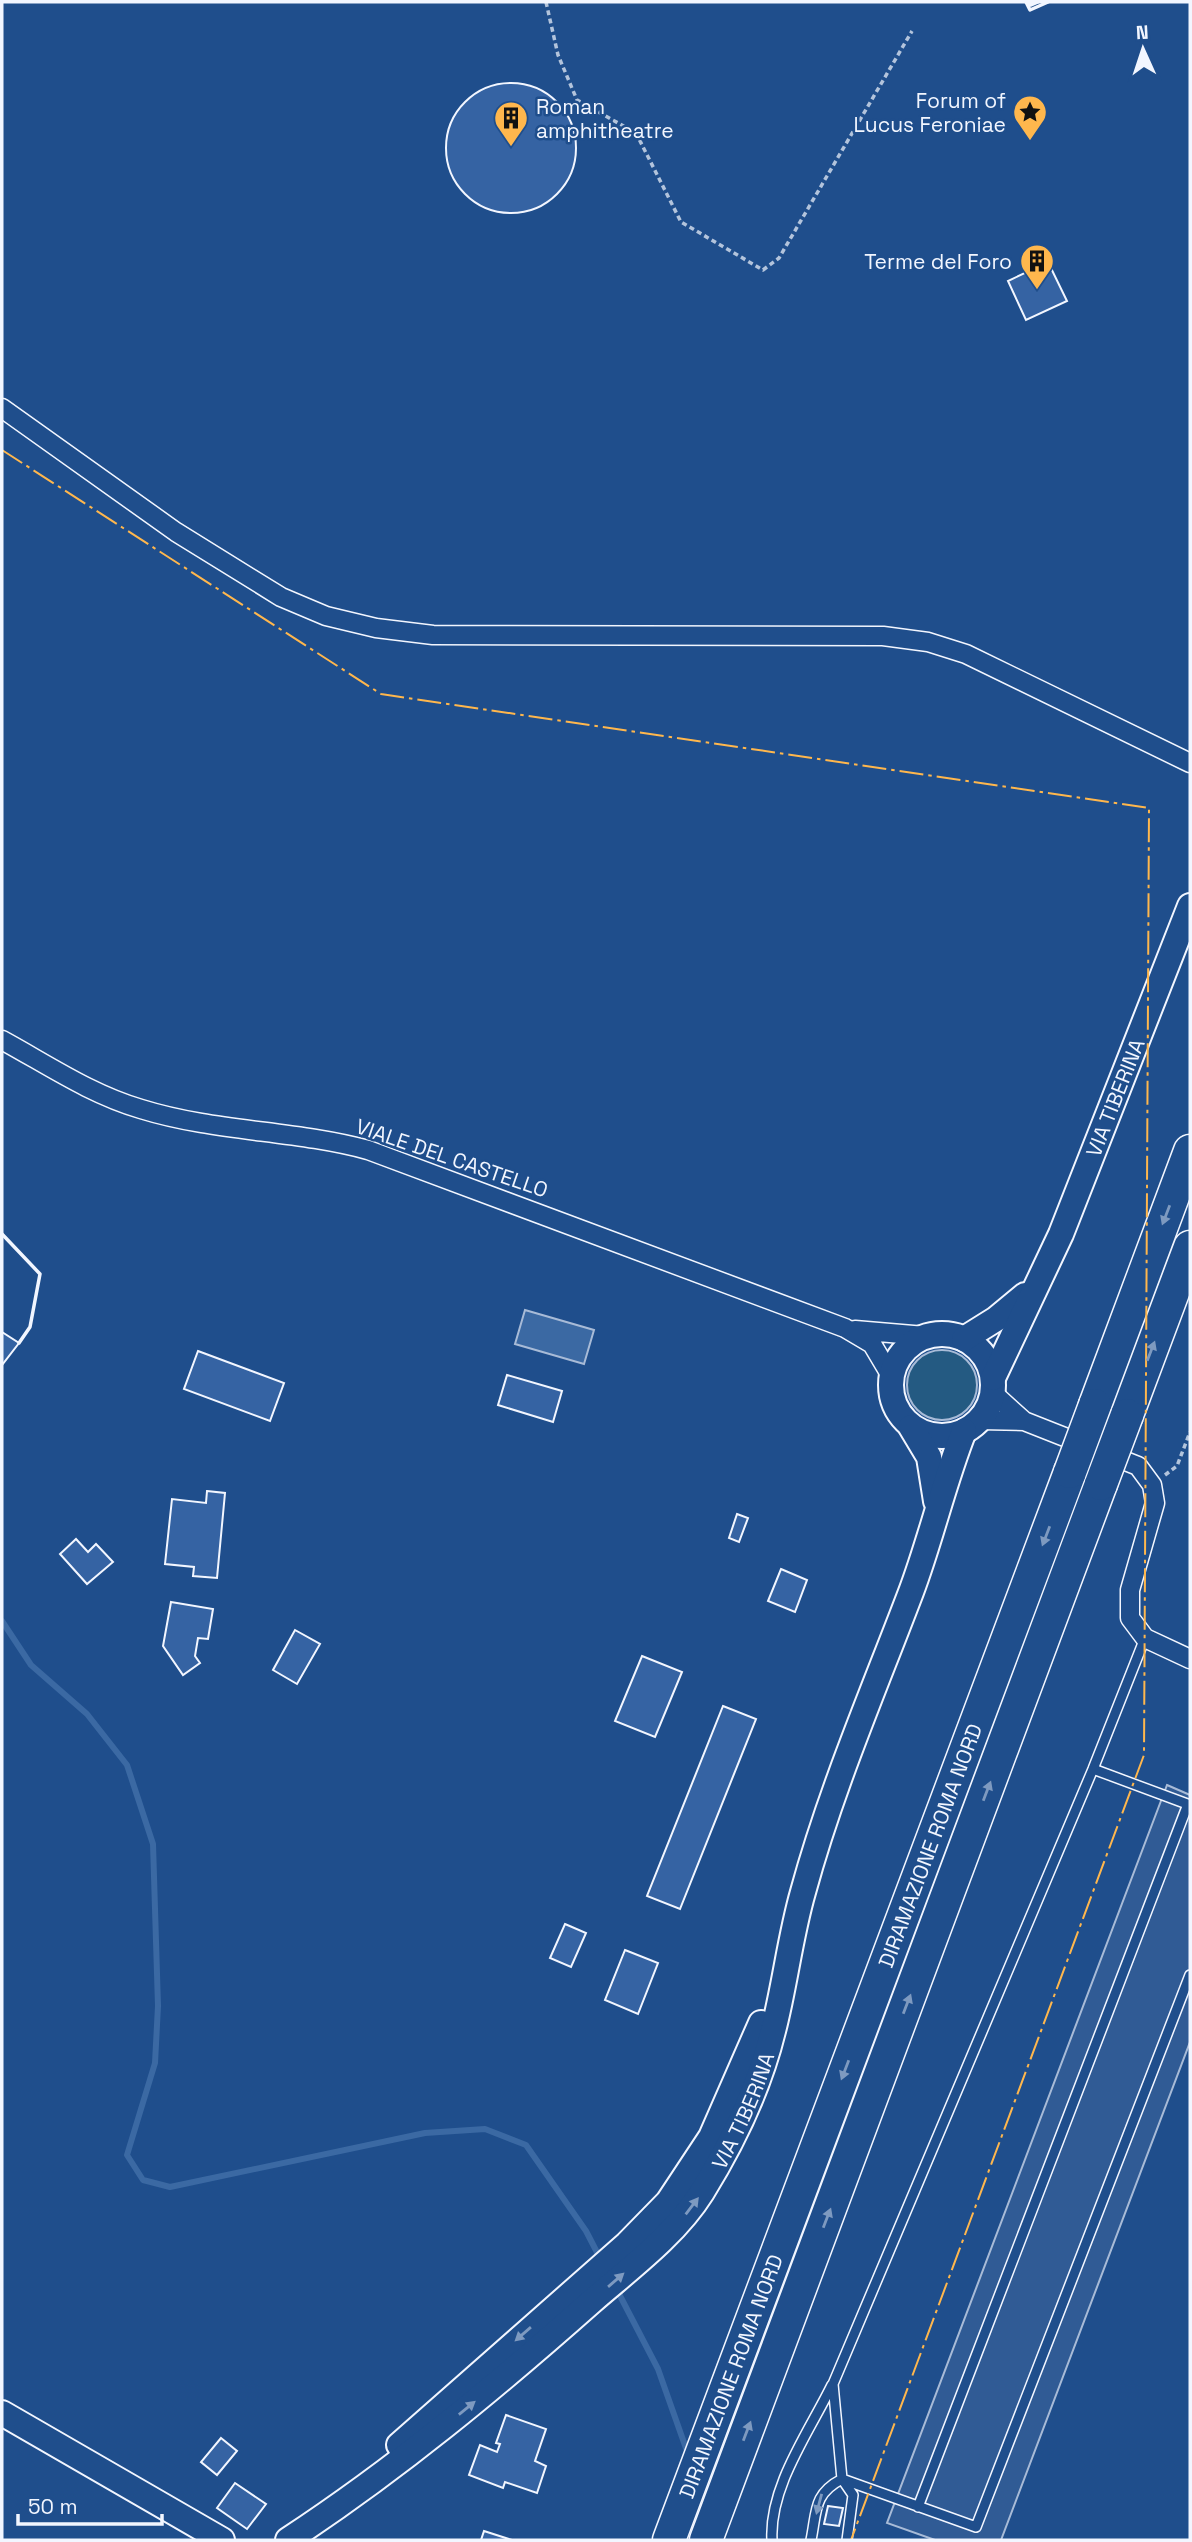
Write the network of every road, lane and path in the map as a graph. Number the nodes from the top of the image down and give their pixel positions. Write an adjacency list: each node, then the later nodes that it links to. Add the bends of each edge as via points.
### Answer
1 (546, 2): 2 (path, via 558,55 577,100 636,133 681,222 763,270 779,258)
2 (912, 31)
3 (2, 408): 4 (street, via 176,532 281,597 326,616 433,635 883,636 928,642 966,654)
4 (1190, 763)
5 (1190, 906): 9 (main road, VIA TIBERINA, via 1061,1234)
6 (2, 1040): 10 (street, VIALE DEL CASTELLO, via 109,1099 173,1117 293,1133 379,1153)
7 (1190, 1151): 30 (highway, DIRAMAZIONE ROMA NORD, one-way to 30, bridge)
8 (1190, 1247): 33 (highway, DIRAMAZIONE ROMA NORD, one-way to 8, bridge)
9 (1036, 1286): 12 (main road); 14 (main road, VIA TIBERINA)
10 (845, 1328): 11 (street); 13 (street, via 872,1344)
11 (925, 1336): 12 (main road); 13 (main road, via 902,1351)
12 (964, 1339): 14 (main road, via 988,1362)
13 (891, 1376): 17 (main road, via 894,1404)
14 (993, 1385): 15 (street); 16 (main road)
15 (1024, 1421): 16 (street); 19 (street, via 1138,1466)
16 (972, 1426): 17 (main road, via 937,1437); 20 (main road)
17 (911, 1427): 20 (main road, via 932,1465)
18 (1190, 1432): 19 (path, via 1177,1466)
19 (1152, 1485): 21 (street, via 1155,1503 1129,1604 1136,1629)
20 (936, 1508): 32 (main road, via 915,1581 834,1788 761,2023 727,2105 682,2183 636,2250 581,2297 494,2387 335,2510)
21 (1145, 1639): 22 (street); 23 (lane)
22 (1190, 1659)
23 (1093, 1769): 24 (lane); 26 (lane)
24 (1189, 1805): 29 (lane)
25 (1190, 1975): 29 (lane, via 976,2528)
26 (833, 2384): 28 (lane); 34 (lane, via 784,2481 771,2521)
27 (2, 2413): 31 (main road)
28 (842, 2479): 29 (lane); 35 (lane, one-way to 35, via 825,2488 819,2499); 36 (lane, via 853,2495)
29 (918, 2507)
30 (673, 2528)
31 (222, 2540)
32 (288, 2540)
33 (706, 2540)
34 (772, 2540)
35 (811, 2540)
36 (846, 2540)

